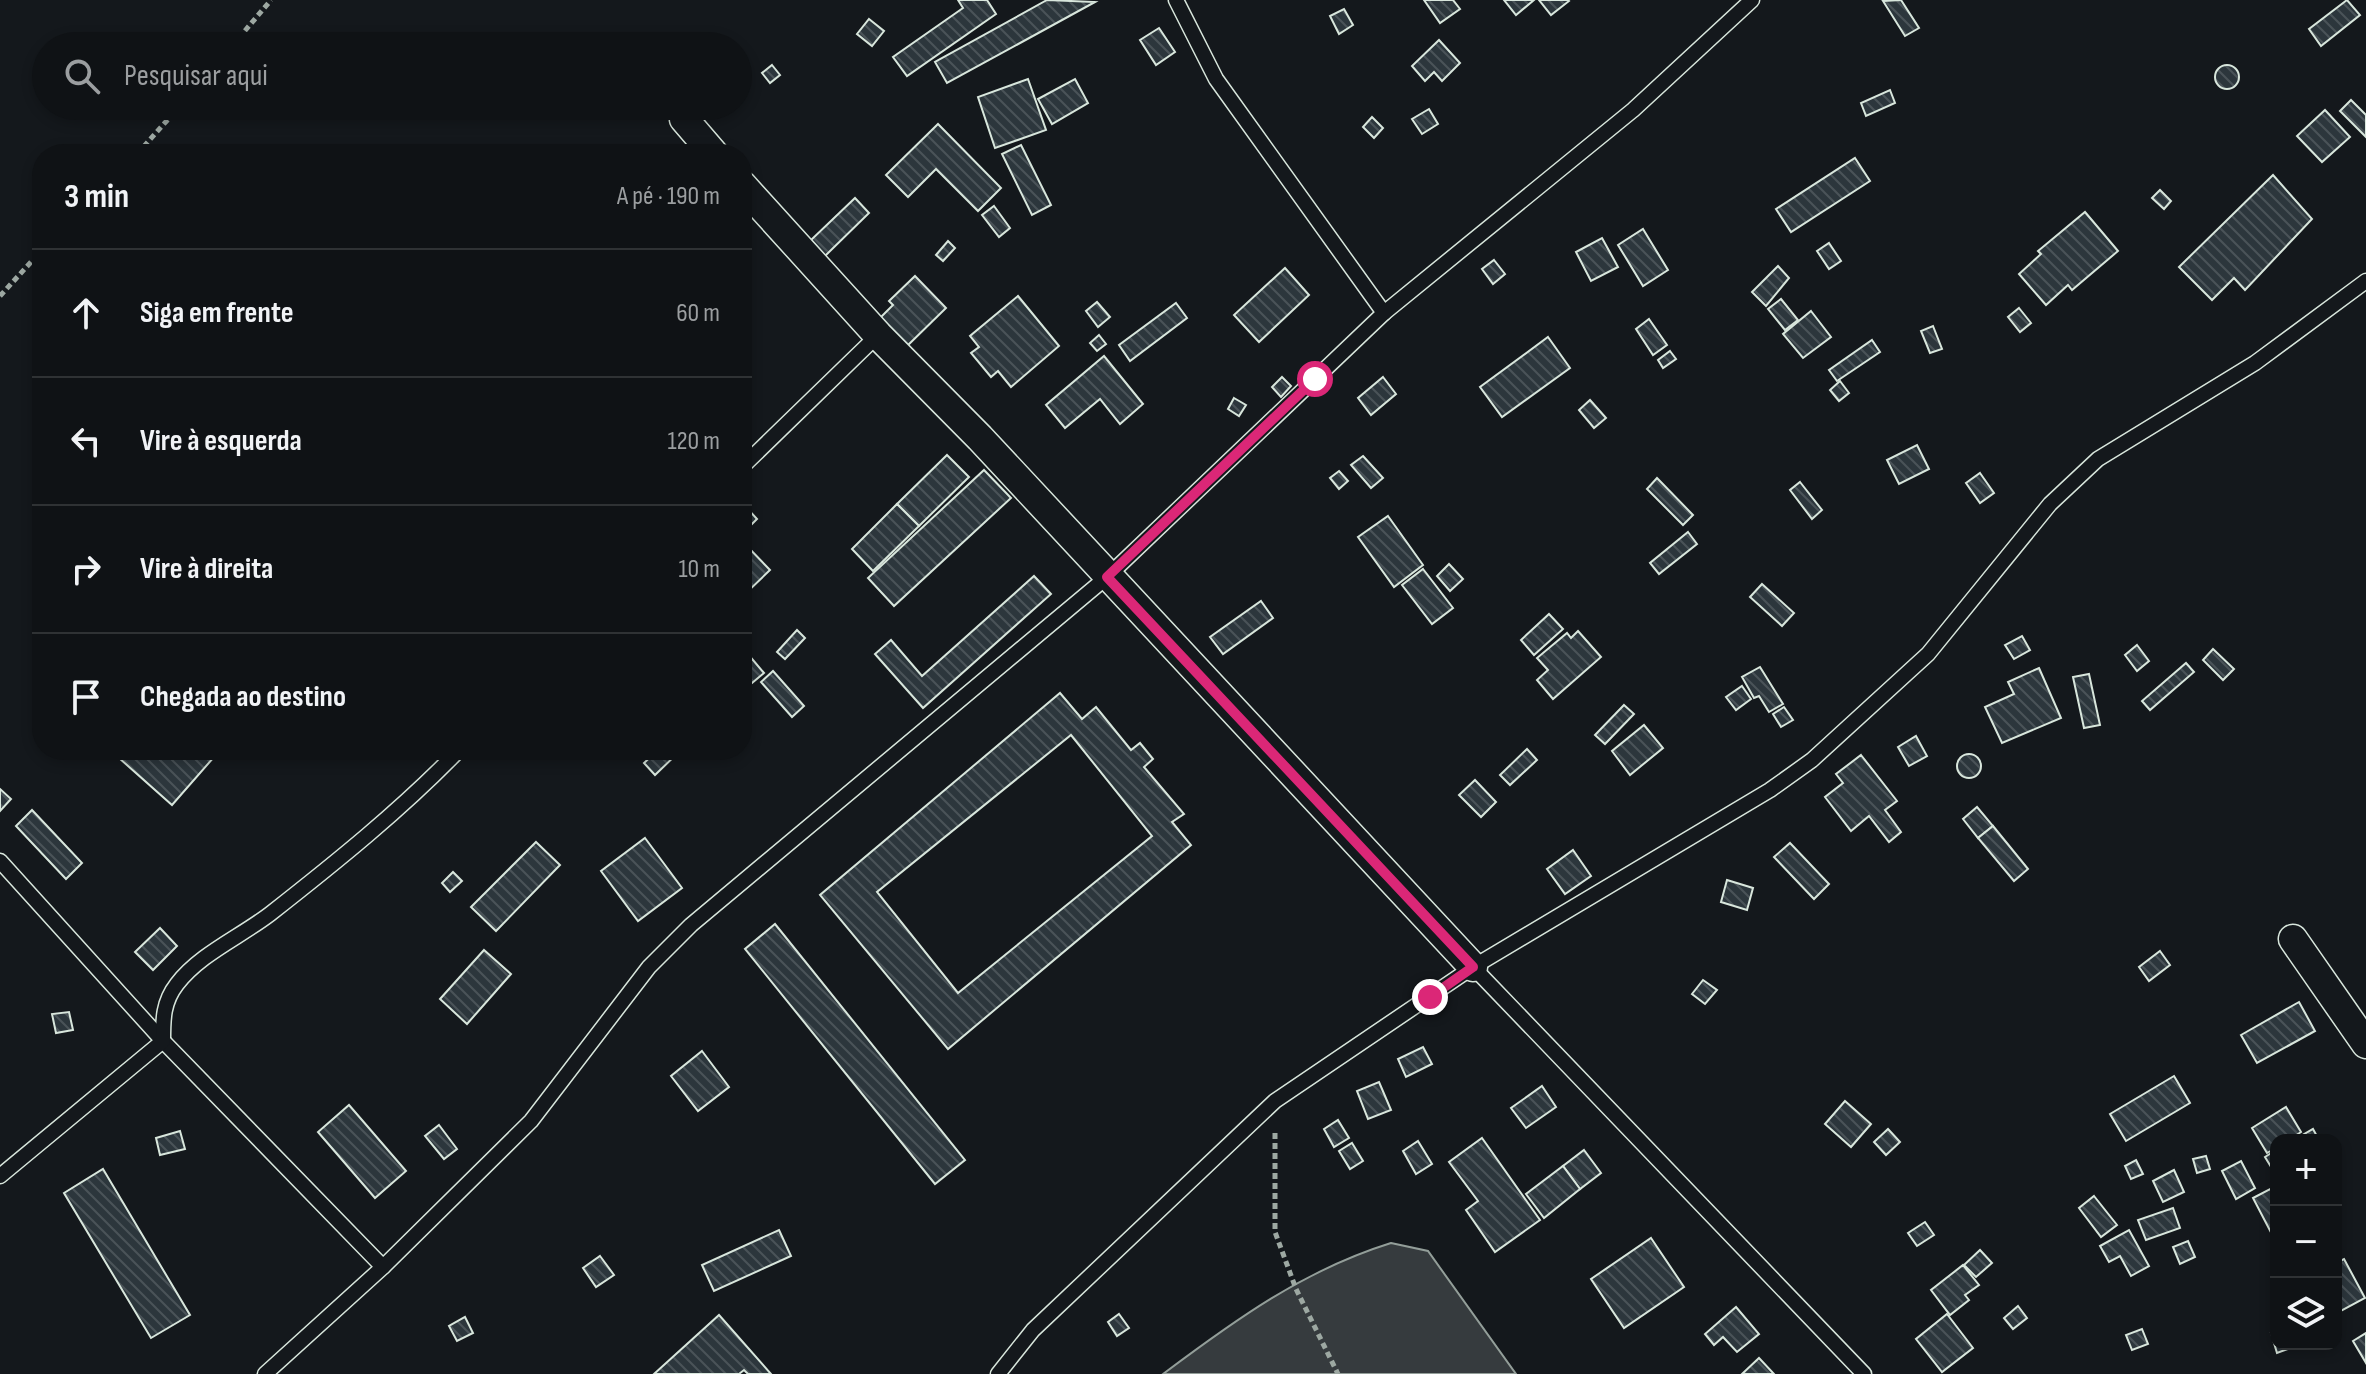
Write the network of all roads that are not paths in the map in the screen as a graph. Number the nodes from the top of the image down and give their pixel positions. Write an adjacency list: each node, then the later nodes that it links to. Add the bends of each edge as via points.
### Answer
1 (1176, 0): 7 (lane, via 1216,79)
2 (1752, 0): 7 (lane, via 1633,110)
3 (685, 120): 4 (street)
4 (705, 144)
5 (752, 196): 8 (street)
6 (2366, 281): 14 (lane, via 2255,363 2098,459 2050,504 1928,654 1812,760)
7 (1384, 313): 10 (lane)
8 (878, 335): 9 (lane); 10 (street)
9 (752, 457)
10 (1107, 577): 14 (street); 18 (lane, via 691,925 649,967 531,1121)
11 (449, 760): 15 (lane, via 415,795 270,914 177,983 163,1008)
12 (0, 861): 15 (lane)
13 (2293, 939): 16 (street)
14 (1473, 967): 20 (lane, via 1275,1101 1033,1330); 21 (lane)
15 (163, 1041): 17 (lane); 18 (lane)
16 (2366, 1044)
17 (0, 1176)
18 (383, 1267): 19 (lane)
19 (265, 1374)
20 (998, 1374)
21 (1864, 1374)

